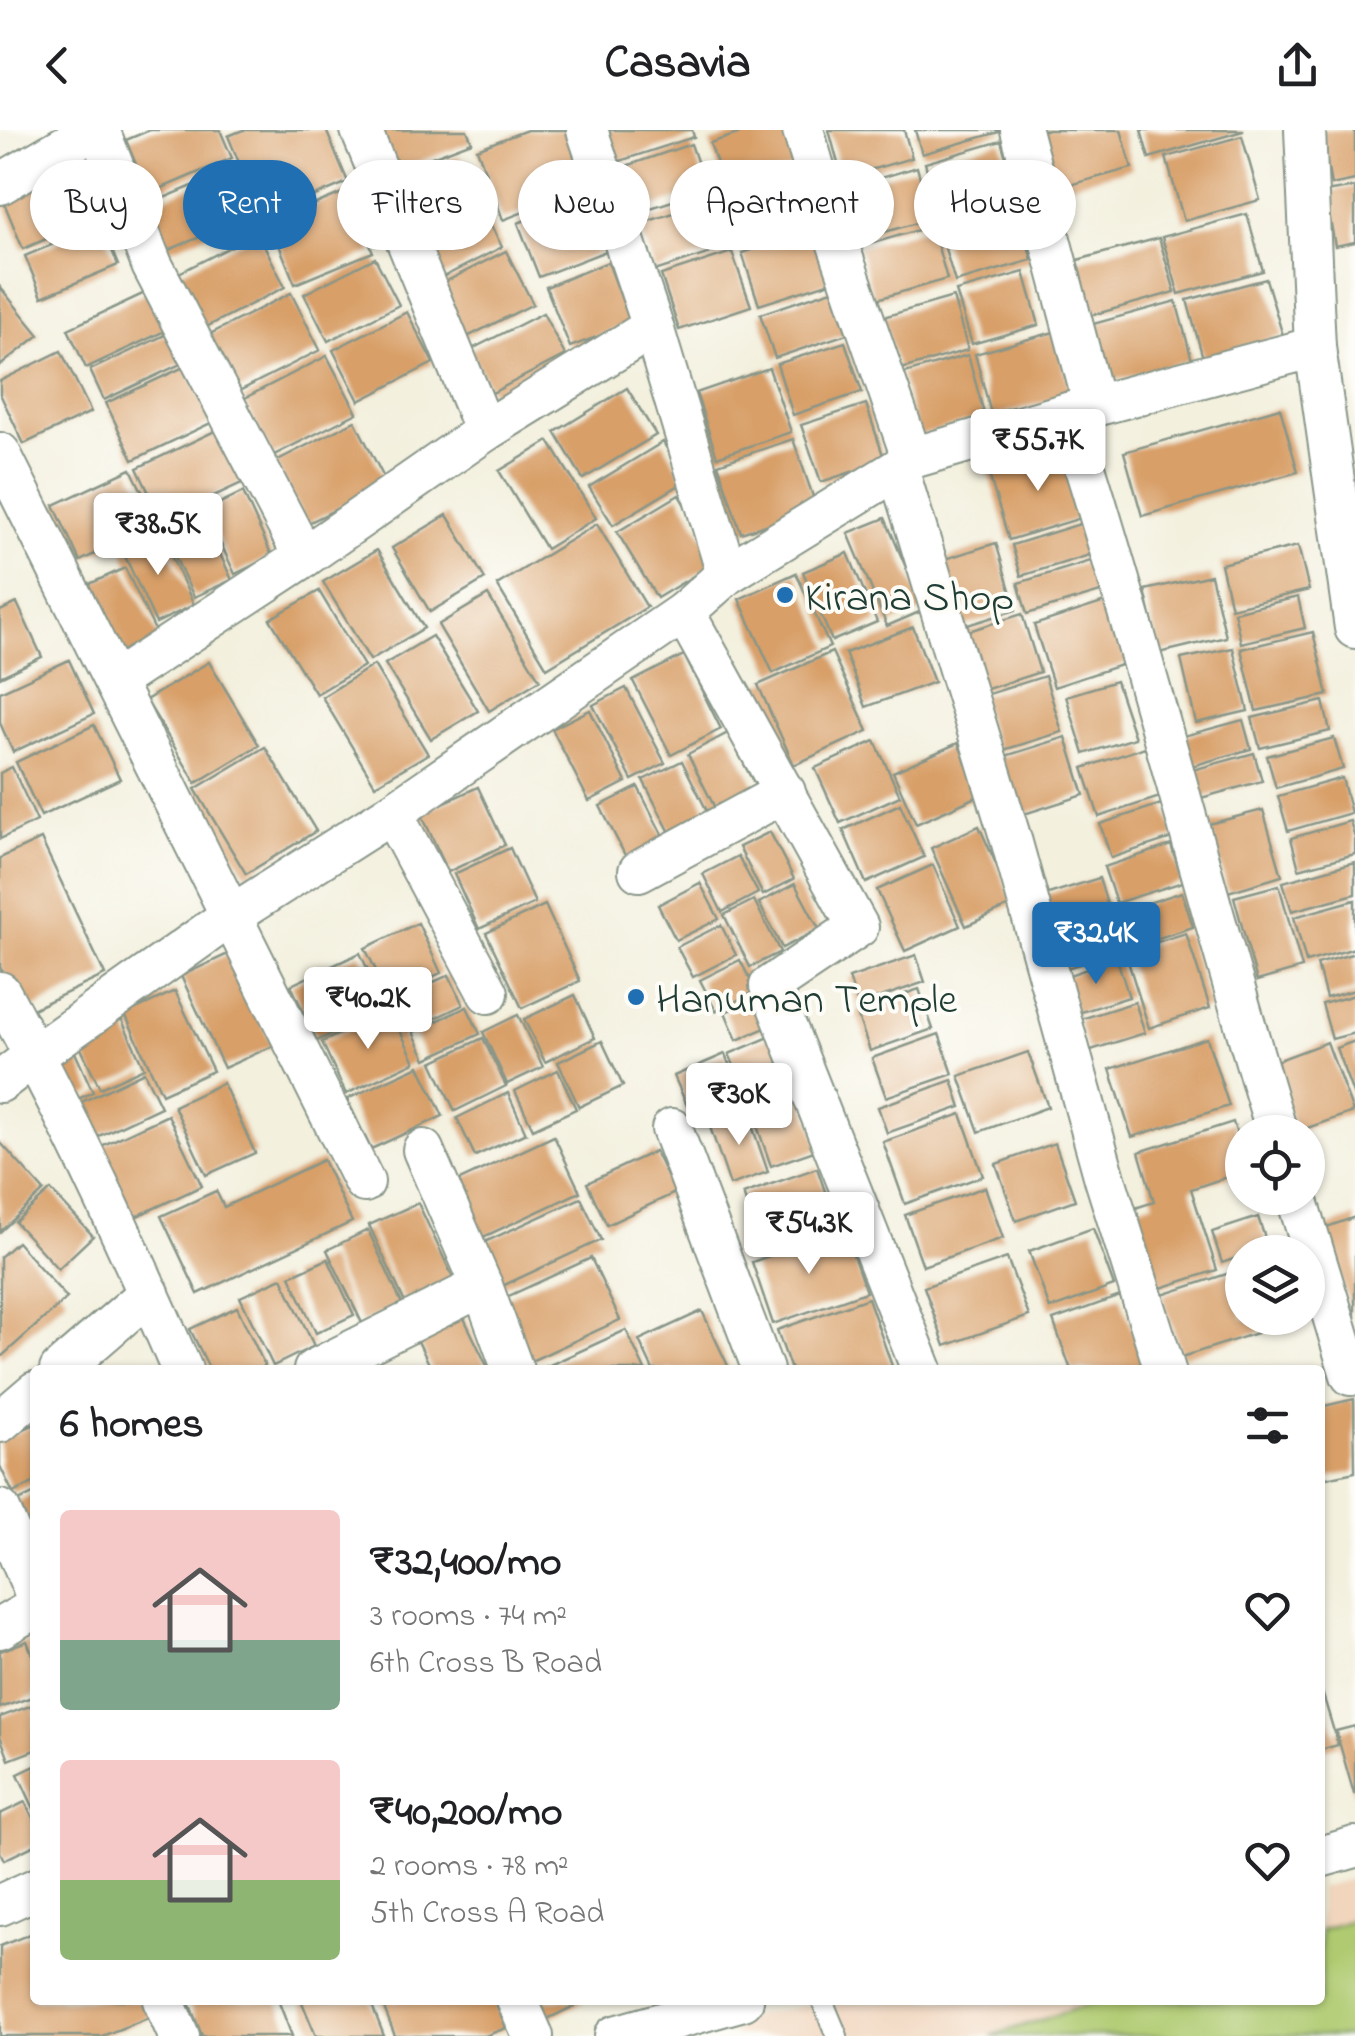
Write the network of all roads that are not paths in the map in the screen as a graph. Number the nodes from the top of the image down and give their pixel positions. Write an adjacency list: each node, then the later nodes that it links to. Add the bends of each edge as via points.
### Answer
1 (96, 130): 7 (street); 14 (street, via 152,265)
2 (361, 130): 11 (street)
3 (587, 130): 8 (street)
4 (803, 130): 13 (street)
5 (1021, 130): 10 (street)
6 (1305, 130): 9 (street)
7 (0, 184)
8 (653, 327): 11 (street); 15 (street)
9 (1315, 347): 10 (street); 17 (street)
10 (1081, 409): 13 (street); 27 (street, via 1104,524)
11 (486, 431): 14 (street)
12 (0, 453): 18 (street)
13 (905, 463): 15 (street); 40 (street, via 1104,1180)
14 (304, 557): 18 (street)
15 (727, 574): 16 (street)
16 (684, 612): 19 (street); 20 (street)
17 (1355, 628)
18 (115, 682): 22 (street)
19 (785, 792): 21 (street); 39 (street, via 858,927 770,986)
20 (392, 813): 22 (street); 24 (street)
21 (639, 871)
22 (232, 915): 25 (street); 30 (street)
23 (0, 992): 25 (street)
24 (488, 993)
25 (35, 1055): 26 (street); 33 (street)
26 (0, 1082)
27 (1272, 1115)
28 (672, 1129): 38 (street)
29 (423, 1150): 32 (street)
30 (364, 1182)
31 (1301, 1215): 41 (street)
32 (482, 1286): 36 (street); 37 (street)
33 (149, 1293): 34 (street); 35 (street)
34 (66, 1365)
35 (180, 1365)
36 (324, 1365)
37 (511, 1365)
38 (760, 1365)
39 (920, 1365)
40 (1163, 1365)
41 (1342, 1378)
42 (30, 1396): 43 (street)
43 (0, 1422)
44 (0, 1510): 45 (street)
45 (30, 1581)
46 (30, 1611): 47 (street)
47 (0, 1628)
48 (1355, 1846): 49 (street)
49 (1325, 1855)
50 (30, 1891): 51 (street)
51 (0, 1905)
52 (165, 2005): 56 (street)
53 (519, 2005): 57 (street)
54 (824, 2005): 59 (lane)
55 (726, 2015): 58 (street)
56 (179, 2036)
57 (533, 2036)
58 (615, 2036)
59 (837, 2036)

